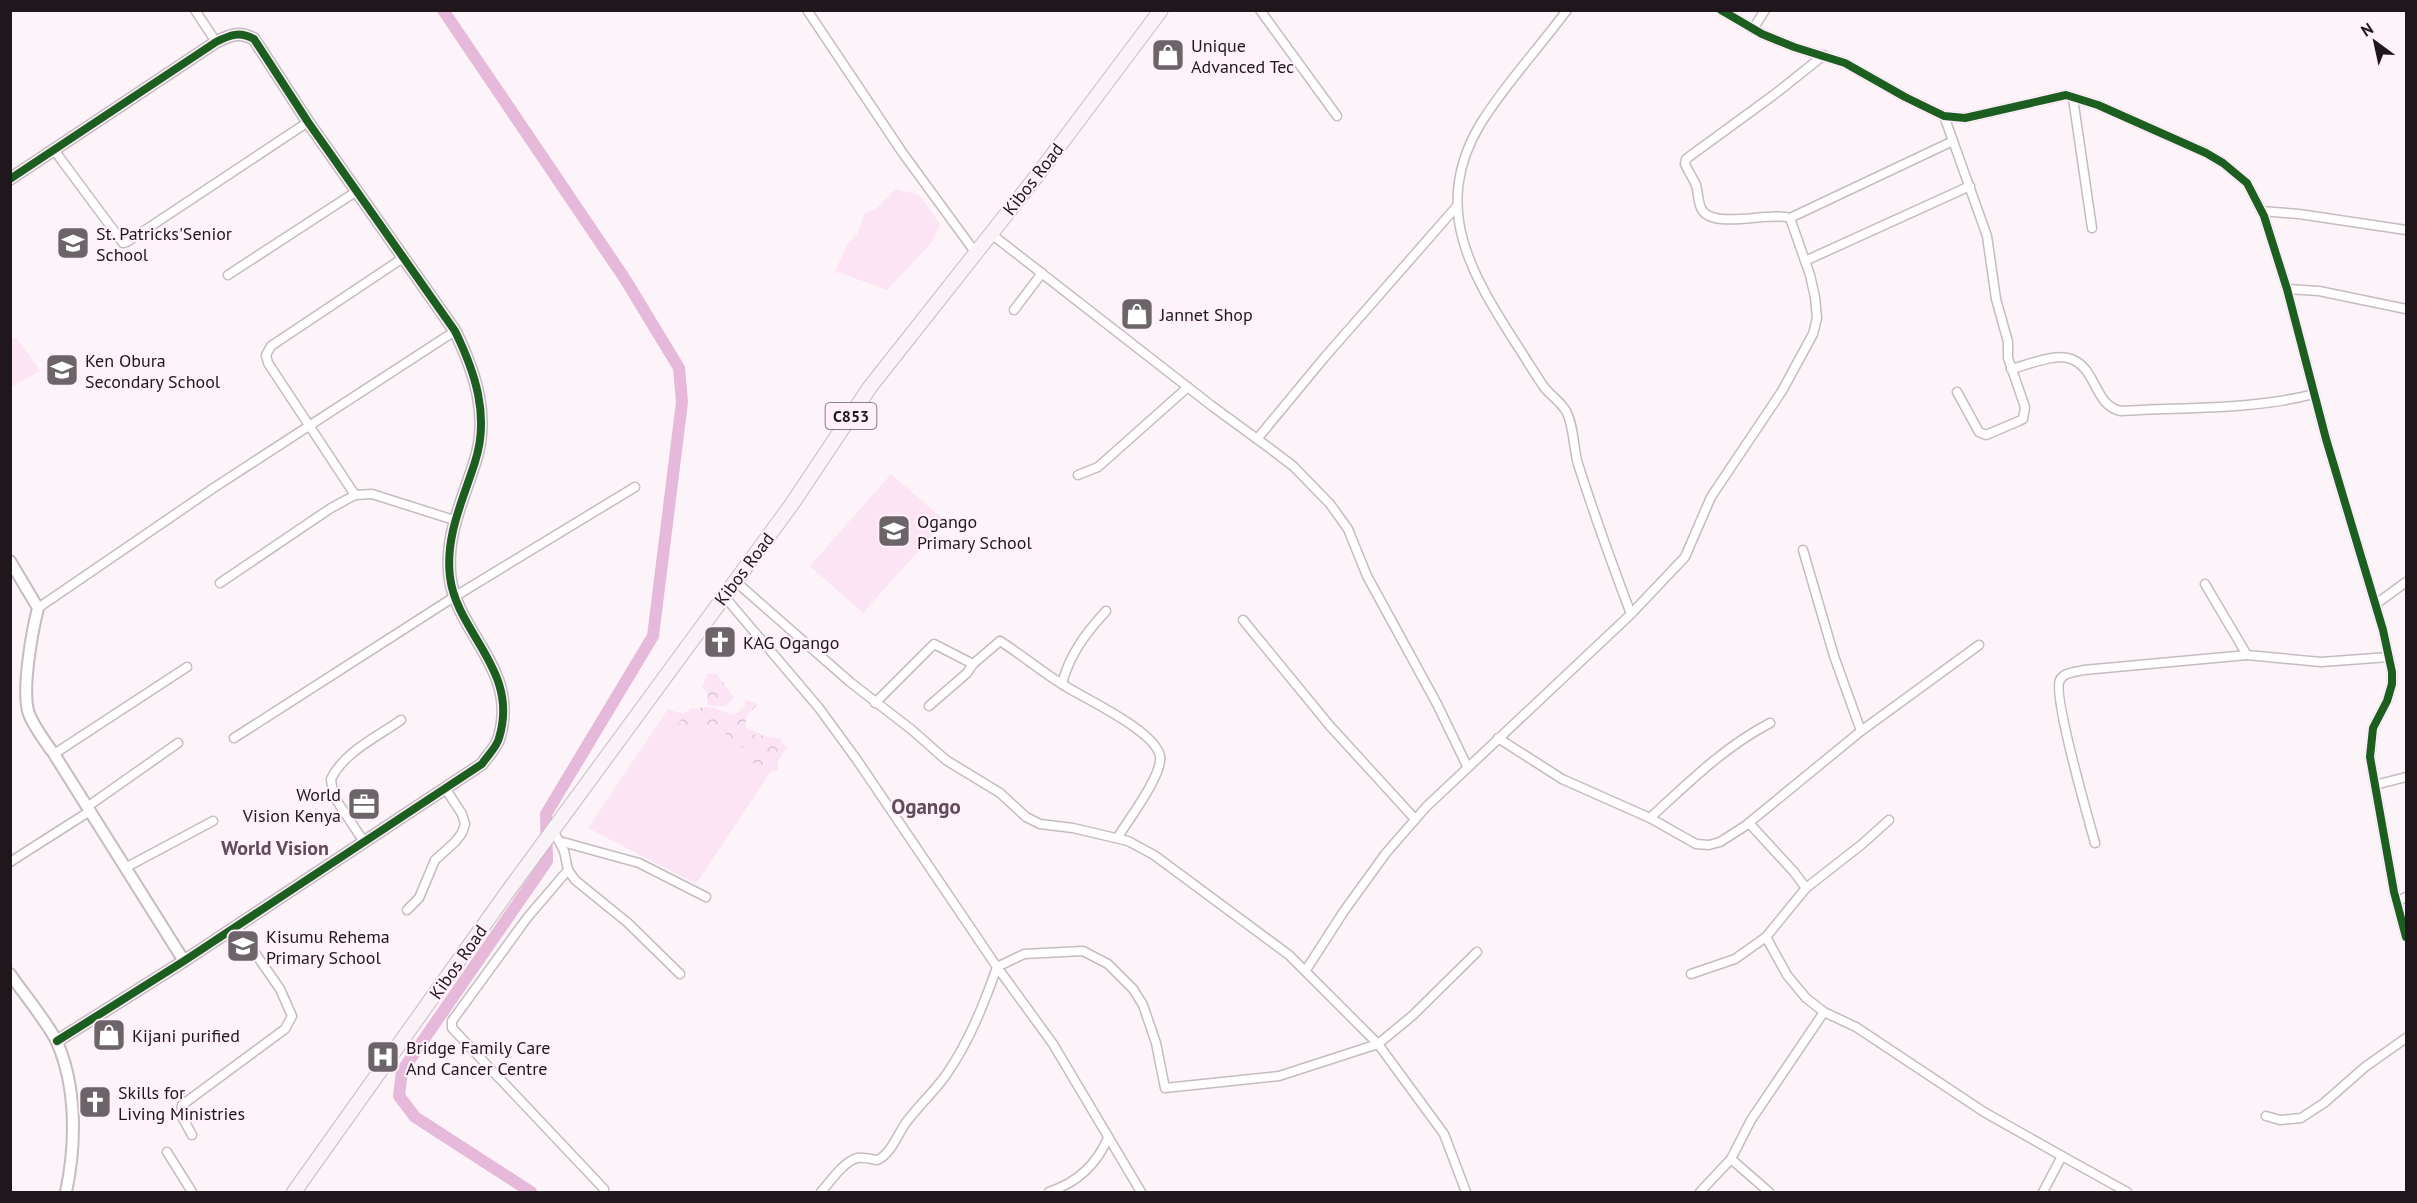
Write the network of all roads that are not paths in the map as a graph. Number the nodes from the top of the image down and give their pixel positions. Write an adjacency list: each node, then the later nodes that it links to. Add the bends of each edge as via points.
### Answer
1 (195, 10): 9 (street)
2 (807, 10): 26 (street)
3 (1161, 10): 25 (main road, Kibos Road / C853)
4 (1260, 10): 12 (street)
5 (1567, 10): 20 (street, via 1482,122 1465,155)
6 (1721, 10): 8 (street)
7 (1765, 10): 8 (street)
8 (1753, 29): 10 (street)
9 (216, 42): 14 (street, via 236,33 254,39); 16 (street)
10 (1824, 55): 13 (street); 22 (street, via 1686,159 1701,208 1712,217)
11 (2073, 98): 13 (street, via 2039,100 1965,118); 21 (street, via 2098,105 2223,163 2247,183); 23 (street)
12 (1338, 116)
13 (1944, 116): 15 (street)
14 (308, 122): 16 (street, via 123,243); 19 (street)
15 (1953, 141): 18 (street); 22 (street)
16 (54, 150): 17 (street)
17 (12, 176)
18 (1970, 186): 28 (street); 35 (street, via 1987,236 1995,300 2008,342)
19 (357, 191): 27 (street); 30 (street)
20 (1456, 206): 40 (street); 56 (street, via 1464,247 1486,293 1545,388 1567,412 1574,451)
21 (2261, 211): 24 (street); 31 (street)
22 (1790, 218): 28 (street)
23 (2092, 228)
24 (2406, 230)
25 (990, 233): 26 (main road, Kibos Road / C853); 29 (street)
26 (975, 252): 47 (main road, Kibos Road / C853, via 870,387)
27 (403, 258): 34 (street); 39 (street, via 267,351 268,363)
28 (1805, 261): 56 (street, via 1815,297 1817,318 1813,334 1782,390 1711,497 1685,557)
29 (1042, 273): 33 (street); 36 (street)
30 (228, 275)
31 (2287, 290): 32 (street, via 2319,291); 38 (street)
32 (2406, 309)
33 (1014, 310)
34 (455, 331): 39 (street); 44 (street, via 480,395 482,430)
35 (2011, 369): 37 (street, via 2025,407 2019,422 1982,434); 38 (street, via 2070,358 2094,380 2106,405 2121,411 2251,405)
36 (1188, 387): 40 (street); 41 (street, via 1098,466)
37 (1957, 392)
38 (2314, 394): 53 (street)
39 (309, 426): 43 (street); 54 (street)
40 (1257, 439): 73 (street, via 1293,466 1348,529 1367,576)
41 (1078, 475)
42 (635, 487): 52 (street)
43 (355, 495): 44 (street, via 372,494); 49 (street)
44 (454, 520): 52 (street, via 449,553)
45 (1803, 550): 68 (street)
46 (10, 561): 54 (street)
47 (735, 581): 51 (main road, Kibos Road / C853); 64 (street)
48 (2406, 582): 53 (street)
49 (220, 583)
50 (2205, 585): 59 (street)
51 (724, 596): 83 (main road, Kibos Road / C853); 100 (street, via 819,708)
52 (454, 597): 69 (street); 76 (street, via 500,683 504,713 499,740 482,764)
53 (2376, 604): 60 (street)
54 (38, 608): 72 (street, via 25,695 28,712)
55 (1106, 611): 63 (street, via 1087,632 1066,666)
56 (1630, 614): 70 (street)
57 (1243, 620): 79 (street, via 1330,726)
58 (1979, 645): 68 (street)
59 (2247, 655): 60 (street, via 2321,662); 86 (street, via 2064,675 2058,685 2062,711)
60 (2389, 657): 75 (street, via 2390,692 2369,746)
61 (973, 664): 63 (street, via 1000,640); 64 (street, via 934,644); 65 (street)
62 (187, 667): 72 (street)
63 (1062, 684): 84 (street, via 1115,714 1156,746 1159,770)
64 (875, 703): 84 (street, via 1026,817 1040,824)
65 (929, 706)
66 (401, 720): 85 (street, via 341,763 331,779 333,795)
67 (1770, 723): 78 (street, via 1730,747)
68 (1861, 731): 82 (street)
69 (234, 738)
70 (1498, 738): 73 (street); 78 (street, via 1562,779)
71 (178, 743): 77 (street)
72 (52, 752): 77 (street)
73 (1467, 766): 79 (street)
74 (2406, 777): 75 (street)
75 (2375, 785): 93 (street)
76 (445, 788): 85 (street); 94 (street, via 465,824 455,842 435,860 419,898)
77 (88, 809): 87 (street); 88 (street)
78 (1650, 818): 82 (street, via 1703,846 1720,842)
79 (1415, 819): 101 (street, via 1374,870)
80 (1889, 820): 90 (street)
81 (213, 821): 88 (street)
82 (1749, 823): 90 (street)
83 (555, 834): 89 (street); 91 (street, via 639,863); 118 (main road, Kibos Road / C853, via 535,855)
84 (1118, 837): 101 (street, via 1154,855)
85 (364, 842): 95 (street)
86 (2095, 843)
87 (10, 862)
88 (125, 868): 99 (street)
89 (568, 870): 104 (street); 115 (street, via 527,918 452,1021 452,1028)
90 (1806, 888): 96 (street)
91 (706, 897)
92 (2406, 897): 93 (street)
93 (2397, 902): 97 (street)
94 (407, 910)
95 (237, 927): 99 (street); 110 (street, via 280,989 292,1016 285,1029 182,1105 181,1115)
96 (1766, 937): 103 (street, via 1735,959); 105 (street, via 1787,975)
97 (2406, 938)
98 (1476, 952): 108 (street)
99 (184, 961): 107 (street)
100 (997, 967): 108 (street, via 1024,954 1083,951 1108,964 1143,1005 1165,1088 1279,1076); 111 (street, via 1053,1044); 119 (street, via 983,1006 947,1074 885,1154 877,1160 854,1160)
101 (1306, 970): 108 (street)
102 (10, 974): 107 (street)
103 (1691, 974)
104 (680, 975)
105 (1824, 1012): 113 (street, via 1856,1027 1984,1112); 114 (street, via 1751,1120)
106 (2406, 1038): 109 (street, via 2301,1118 2280,1120)
107 (57, 1041): 116 (street, via 69,1083 72,1166)
108 (1378, 1044): 122 (street, via 1444,1134)
109 (2266, 1116)
110 (192, 1135)
111 (1108, 1138): 120 (street, via 1092,1166 1074,1181); 121 (street)
112 (167, 1152): 117 (street)
113 (2062, 1156): 125 (street); 126 (street)
114 (1731, 1159): 123 (street); 124 (street)
115 (604, 1189)
116 (66, 1192)
117 (192, 1192)
118 (294, 1192)
119 (821, 1192)
120 (1049, 1192)
121 (1141, 1192)
122 (1466, 1192)
123 (1700, 1192)
124 (1769, 1192)
125 (2043, 1192)
126 (2127, 1192)

